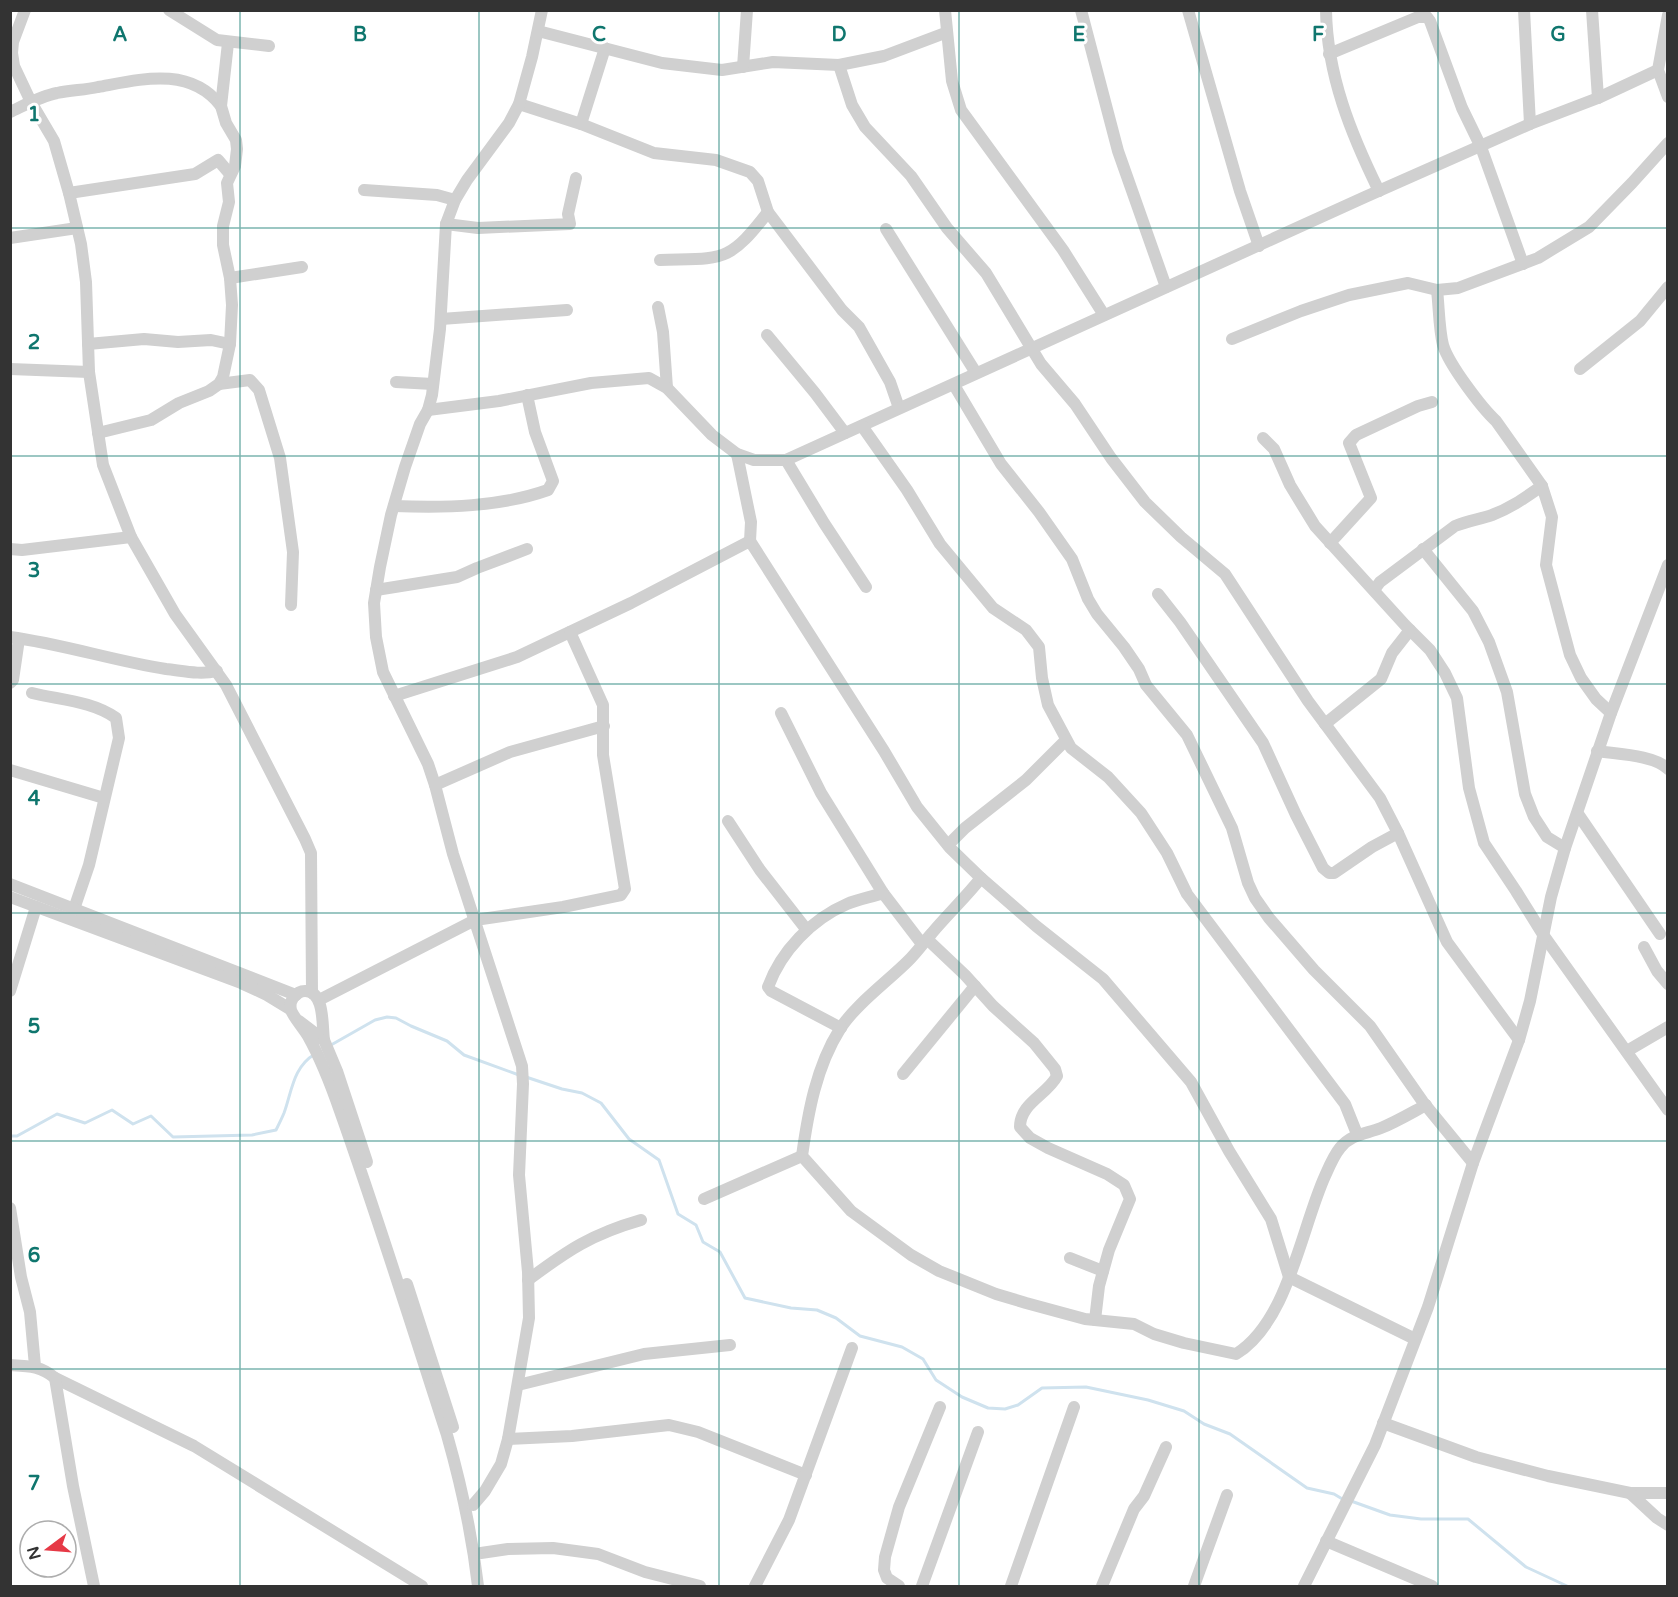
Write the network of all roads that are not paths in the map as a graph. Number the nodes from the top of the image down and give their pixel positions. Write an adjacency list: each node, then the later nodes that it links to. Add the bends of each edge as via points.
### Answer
1 (26, 10): 24 (street, via 12,53)
2 (169, 10): 15 (street)
3 (542, 10): 13 (street)
4 (747, 10): 20 (street)
5 (945, 10): 14 (street)
6 (1081, 10): 48 (street, via 1118,151)
7 (1188, 10): 43 (street)
8 (1326, 10): 18 (street)
9 (1524, 10): 29 (street)
10 (1592, 10): 23 (street)
11 (1417, 14): 18 (street); 31 (street, via 1430,21)
12 (1668, 15): 21 (street)
13 (538, 31): 17 (street); 25 (street)
14 (945, 33): 19 (street, via 884,56); 53 (street, via 951,81 961,110 1063,250)
15 (228, 43): 16 (street); 26 (street)
16 (269, 46)
17 (605, 48): 20 (street, via 694,68); 28 (street)
18 (1329, 54): 35 (street, via 1348,124)
19 (839, 65): 20 (street, via 773,62); 59 (street, via 852,105 865,127 919,185 947,228 986,273)
20 (742, 67)
21 (1658, 70): 22 (street); 23 (street)
22 (1668, 97)
23 (1598, 98): 29 (street)
24 (31, 102): 26 (street, via 58,92 151,78 186,81 212,94); 27 (street); 36 (street, via 54,141)
25 (519, 104): 28 (street); 37 (street)
26 (221, 106): 32 (street, via 236,140 235,166)
27 (10, 112)
28 (581, 124): 38 (street, via 654,153 716,160 750,172 758,181)
29 (1530, 124): 31 (street)
30 (1668, 143): 45 (street, via 1589,227)
31 (1481, 147): 35 (street); 45 (street)
32 (230, 174): 36 (street, via 218,160 195,174); 47 (street, via 223,226)
33 (576, 178): 39 (street, via 568,214 570,224 478,228)
34 (364, 190): 37 (street, via 438,195)
35 (1379, 191): 43 (street)
36 (69, 193): 40 (street)
37 (455, 200): 39 (street)
38 (768, 212): 44 (street, via 748,238 729,254 714,259); 71 (street, via 859,327 890,382)
39 (446, 224): 54 (street)
40 (77, 228): 42 (street); 57 (street, via 86,282)
41 (886, 229): 63 (street)
42 (10, 238)
43 (1259, 246): 48 (street)
44 (660, 260)
45 (1523, 264): 50 (street, via 1458,288)
46 (302, 267): 47 (street)
47 (230, 278): 58 (street)
48 (1166, 287): 53 (street)
49 (1668, 287): 61 (street, via 1640,321)
50 (1437, 290): 56 (street, via 1408,283 1349,295); 79 (street, via 1443,345 1452,363)
51 (658, 307): 68 (street)
52 (567, 310): 54 (street)
53 (1104, 315): 59 (street)
54 (441, 319): 66 (street)
55 (767, 335): 75 (street)
56 (1232, 339)
57 (88, 344): 58 (street, via 144,339); 62 (street)
58 (230, 344): 65 (street)
59 (1032, 350): 63 (street); 104 (street, via 1145,502 1225,574)
60 (10, 369): 62 (street)
61 (1580, 369)
62 (89, 372): 74 (street)
63 (976, 373): 67 (street)
64 (396, 381): 66 (street)
65 (219, 384): 74 (street, via 151,420); 94 (street, via 250,380 259,390 280,458 293,552)
66 (433, 384): 72 (street)
67 (954, 386): 71 (street); 141 (street, via 1001,464 1072,559 1097,614 1124,646 1146,685 1187,735 1232,828 1255,897 1314,970 1370,1026)
68 (666, 388): 69 (street, via 649,378 591,383); 77 (street)
69 (527, 395): 72 (street); 80 (street, via 535,432 553,481 549,490 473,505)
70 (1432, 402): 83 (street, via 1351,440 1371,498)
71 (899, 408): 73 (street)
72 (428, 410): 80 (street)
73 (862, 426): 75 (street); 106 (street, via 940,544 993,608 1026,630 1039,647 1048,705)
74 (98, 433): 81 (street, via 103,465)
75 (845, 434): 78 (street)
76 (1263, 438): 83 (street, via 1274,449 1290,485)
77 (736, 454): 78 (street, via 754,460); 82 (street, via 751,522)
78 (786, 460): 89 (street)
79 (1542, 486): 86 (street, via 1514,505 1455,526); 103 (street, via 1552,517 1546,565 1570,655 1581,678)
80 (394, 506): 90 (street)
81 (131, 537): 84 (street); 98 (street, via 175,614)
82 (750, 542): 96 (street); 115 (street, via 917,807)
83 (1330, 543): 91 (street)
84 (10, 549)
85 (527, 549): 90 (street, via 458,577)
86 (1423, 549): 91 (street); 116 (street, via 1473,611 1489,642 1507,692 1525,794 1547,837)
87 (1668, 565): 88 (street)
88 (1661, 584): 93 (street); 103 (street)
89 (866, 586)
90 (376, 590): 101 (street, via 376,637 383,672)
91 (1374, 590): 95 (street)
92 (1158, 594): 114 (street, via 1263,743 1323,868 1334,873)
93 (1668, 597)
94 (291, 605)
95 (1410, 630): 104 (street, via 1392,653 1381,679); 126 (street, via 1431,650 1457,698 1469,788 1484,843)
96 (570, 632): 101 (street, via 517,657); 105 (street, via 603,705)
97 (15, 638): 98 (street, via 158,668 204,674); 99 (street)
98 (217, 671): 133 (street, via 310,853)
99 (10, 683)
100 (32, 693): 111 (street, via 78,702 116,718 119,738)
101 (394, 696): 110 (street)
102 (781, 713): 119 (street, via 821,793)
103 (1611, 713): 107 (street)
104 (1325, 724): 114 (street, via 1380,798)
105 (604, 726): 110 (street, via 510,752); 123 (street, via 604,766 625,889 621,895 563,907)
106 (1066, 740): 115 (street, via 1026,780); 143 (street, via 1141,813 1187,894 1345,1104)
107 (1598, 751): 108 (street, via 1644,758); 112 (street)
108 (1667, 768)
109 (10, 770): 111 (street)
110 (435, 785): 123 (street)
111 (104, 798): 122 (street, via 89,865)
112 (1578, 814): 116 (street); 125 (street)
113 (728, 821): 124 (street)
114 (1398, 833): 137 (street, via 1447,942)
115 (948, 845): 117 (street)
116 (1566, 848): 126 (street)
117 (981, 878): 127 (street); 152 (street, via 1103,979 1191,1082 1271,1219)
118 (10, 884): 122 (street)
119 (883, 893): 124 (street, via 847,904); 127 (street)
120 (10, 897): 121 (street)
121 (36, 906): 131 (street); 134 (street, via 241,983)
122 (74, 909): 132 (street)
123 (475, 920): 133 (street); 153 (street, via 522,1066 519,1175)
124 (806, 929): 136 (street, via 768,987)
125 (1660, 934)
126 (1544, 936): 137 (street); 139 (street)
127 (924, 942): 130 (street); 136 (street)
128 (1644, 947): 129 (street)
129 (1668, 984)
130 (975, 986): 140 (street); 151 (street, via 1055,1069 1057,1076 1032,1101 1020,1119 1020,1127 1048,1148 1125,1185 1130,1198)
131 (10, 991)
132 (296, 995): 133 (street, via 305,991); 134 (street)
133 (316, 996): 138 (street)
134 (290, 1009): 138 (street)
135 (1668, 1027): 139 (street)
136 (840, 1028): 144 (street, via 822,1065 807,1116)
137 (1519, 1040): 145 (street)
138 (322, 1047): 172 (street, via 340,1082 447,1406); 178 (street, via 327,1073 447,1434 472,1541)
139 (1627, 1051): 142 (street)
140 (903, 1074)
141 (1426, 1105): 143 (street, via 1380,1128); 145 (street)
142 (1668, 1110)
143 (1357, 1134): 152 (street, via 1341,1147 1328,1170)
144 (802, 1156): 146 (street); 154 (street, via 851,1211 911,1256 996,1294)
145 (1473, 1163): 155 (street, via 1440,1273)
146 (704, 1199)
147 (10, 1208): 150 (street)
148 (640, 1220): 153 (street, via 583,1241)
149 (1070, 1258): 151 (street)
150 (14, 1260): 159 (street, via 30,1311)
151 (1103, 1271): 154 (street)
152 (1289, 1277): 154 (street, via 1268,1322 1236,1354 1184,1343 1134,1324); 155 (street)
153 (528, 1280): 161 (street, via 529,1318)
154 (1095, 1320)
155 (1415, 1339): 164 (street)
156 (730, 1345): 161 (street, via 644,1354)
157 (852, 1348): 168 (street)
158 (10, 1365): 159 (street)
159 (36, 1366): 160 (street)
160 (55, 1378): 176 (street); 177 (street, via 194,1446)
161 (518, 1385): 166 (street)
162 (940, 1407): 182 (street, via 899,1507 885,1557 887,1578)
163 (1074, 1407): 184 (street)
164 (1383, 1423): 169 (street, via 1476,1457); 174 (street)
165 (978, 1432): 183 (street)
166 (508, 1439): 168 (street, via 669,1425 698,1432); 172 (street, via 501,1464)
167 (1166, 1447): 185 (street, via 1134,1509)
168 (806, 1475): 181 (street, via 789,1520)
169 (1630, 1493): 170 (street); 173 (street)
170 (1668, 1493)
171 (1227, 1495): 186 (street)
172 (473, 1505): 175 (street)
173 (1668, 1525)
174 (1326, 1541): 187 (street); 188 (street)
175 (481, 1553): 179 (street); 180 (street, via 553,1548 598,1554)
176 (94, 1587)
177 (422, 1587)
178 (478, 1587)
179 (486, 1587)
180 (700, 1587)
181 (755, 1587)
182 (899, 1587)
183 (922, 1587)
184 (1011, 1587)
185 (1102, 1587)
186 (1194, 1587)
187 (1304, 1587)
188 (1432, 1587)

